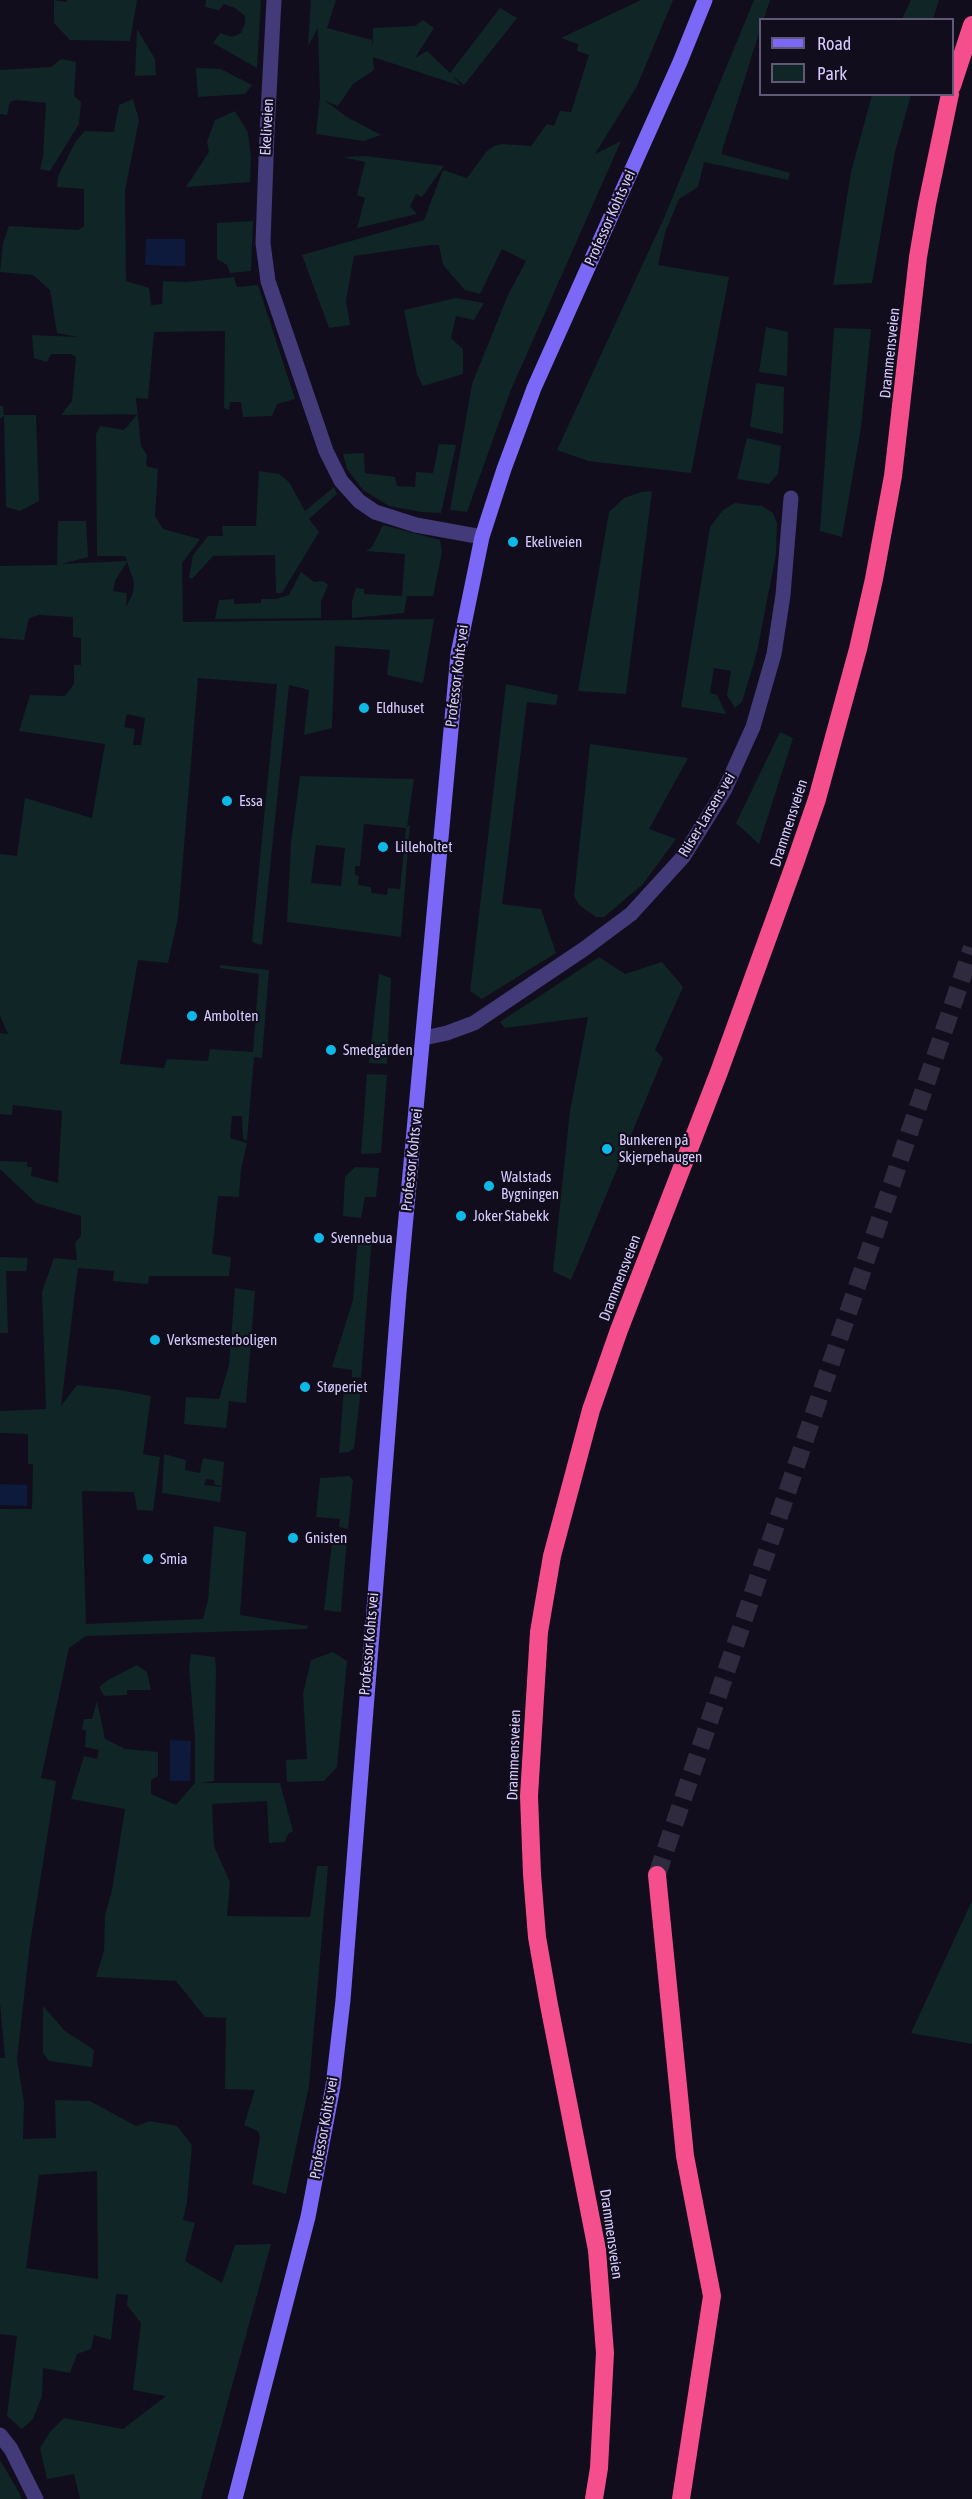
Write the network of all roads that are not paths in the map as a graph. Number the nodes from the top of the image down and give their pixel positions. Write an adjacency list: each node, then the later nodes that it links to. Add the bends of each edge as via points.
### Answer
1 (274, 0): 7 (street, Ekeliveien, via 263,243 268,281 326,451 341,481 375,513)
2 (705, 0): 7 (main road, Professor Kohts vei, via 534,388)
3 (972, 25): 4 (highway)
4 (954, 80)
5 (950, 96): 13 (highway, Drammensveien, via 918,257 893,476 858,649 796,860 591,1410 552,1556 539,1632 529,1796 532,1874 537,1937 598,2260 604,2353)
6 (791, 498): 8 (street, Riiser-Larsens vei, via 774,654 753,727 725,789 683,857 631,914 584,949 474,1023)
7 (482, 537): 8 (main road, Professor Kohts vei, via 458,654)
8 (424, 1038): 12 (main road, Professor Kohts vei, via 333,2086 308,2217)
9 (657, 1875): 14 (highway, via 685,2156 712,2296)
10 (0, 2434): 11 (street)
11 (36, 2499)
12 (235, 2499)
13 (594, 2499)
14 (681, 2499)

